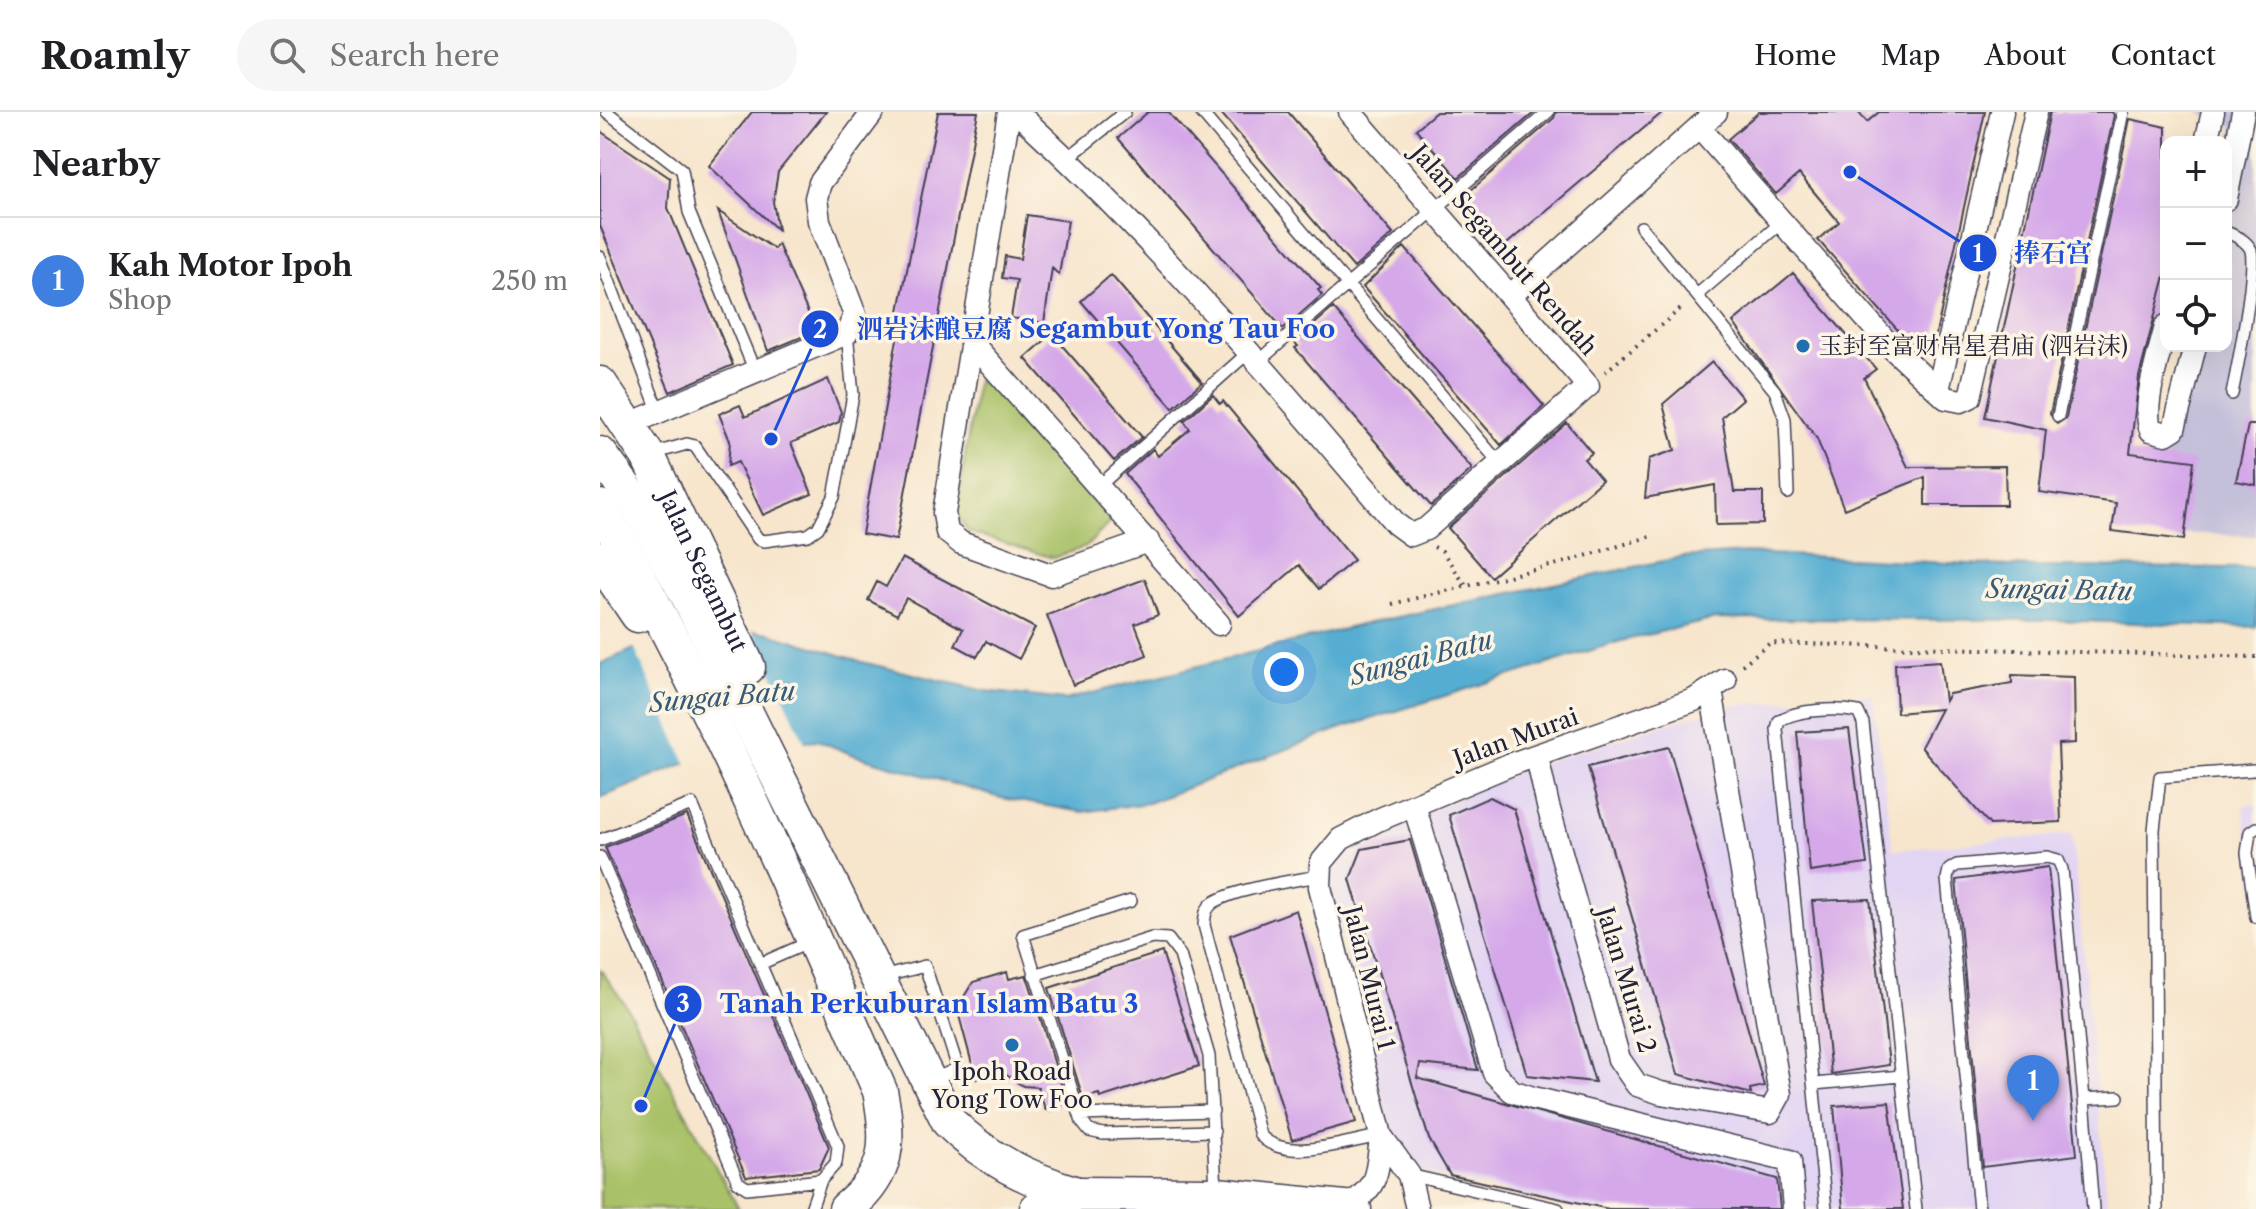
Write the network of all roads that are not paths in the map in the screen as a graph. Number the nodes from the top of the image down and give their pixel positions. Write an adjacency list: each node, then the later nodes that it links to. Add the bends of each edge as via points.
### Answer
1 (607, 112): 30 (lane, via 682,170 689,212)
2 (873, 112): 25 (street, via 820,183 816,198)
3 (1125, 112): 15 (lane)
4 (1201, 112): 22 (lane)
5 (1548, 112): 17 (lane)
6 (2002, 112): 32 (street)
7 (2036, 112): 32 (street, via 1970,397 1946,398)
8 (2123, 112): 35 (lane)
9 (2213, 112): 14 (street)
10 (2243, 112): 16 (street)
11 (1019, 113): 15 (street); 26 (street)
12 (1360, 115): 17 (street, Jalan Segambut Rendah)
13 (1708, 119): 18 (street); 24 (street)
14 (2207, 136)
15 (1068, 158): 29 (street)
16 (2232, 168)
17 (1432, 209): 22 (lane); 24 (street, Jalan Segambut Rendah)
18 (1782, 222): 23 (lane); 32 (street, via 1892,348)
19 (1641, 227): 23 (lane)
20 (2232, 234): 33 (lane, via 2250,249 2255,270)
21 (600, 257): 34 (lane)
22 (1347, 283): 29 (lane); 39 (lane)
23 (1698, 294): 41 (lane, via 1775,391 1785,419)
24 (1510, 296): 39 (street, Jalan Segambut Rendah, via 1588,386)
25 (851, 324): 30 (street); 38 (lane, via 853,395 839,483 818,528 808,535 758,539 695,446)
26 (973, 344): 40 (street); 43 (street, via 944,513 947,532 961,543 1051,575)
27 (2160, 352): 28 (street, via 2147,422 2151,430 2166,434 2174,429)
28 (2193, 352)
29 (1254, 356): 39 (street, via 1396,524 1411,535 1426,529); 40 (lane)
30 (754, 369): 34 (street)
31 (602, 385): 36 (main road, Jalan Segambut)
32 (1938, 390)
33 (2232, 394)
34 (658, 410): 36 (street)
35 (2058, 416)
36 (627, 425): 38 (main road, Jalan Segambut)
37 (600, 454): 56 (main road, via 637,504 694,608)
38 (648, 456): 56 (main road, Jalan Segambut, via 709,581)
39 (1502, 466)
40 (1099, 486): 43 (street)
41 (1788, 493)
42 (600, 507): 55 (main road, via 671,633)
43 (1148, 541): 45 (street)
44 (600, 559): 55 (main road, via 632,604)
45 (1219, 624)
46 (1537, 757): 48 (street, Jalan Murai); 66 (street, Jalan Murai 2, via 1619,1059 1637,1085); 66 (street, Jalan Murai, via 1662,713 1718,685 1780,1094)
47 (2253, 770): 85 (lane, via 2160,777 2154,830)
48 (1414, 805): 52 (street, Jalan Murai, via 1341,839 1321,863); 80 (street, via 1494,1073 1512,1091 1533,1098 1790,1161)
49 (2256, 828): 54 (lane, via 2250,832 2247,853)
50 (600, 840): 57 (lane, via 692,804)
51 (600, 857): 71 (lane, via 738,1182 747,1188)
52 (1318, 876): 69 (street, Jalan Murai 1); 69 (lane, via 1214,903 1205,911 1204,925 1260,1135 1270,1147 1290,1150)
53 (1131, 901): 58 (lane, via 1027,931 1023,940)
54 (2256, 917)
55 (810, 930): 57 (lane); 75 (main road, via 880,1091 887,1127 878,1174)
56 (861, 945): 59 (main road)
57 (760, 964): 71 (lane, via 838,1146 836,1163)
58 (1034, 975): 65 (lane, via 1152,938 1168,939 1180,955 1209,1056); 67 (lane)
59 (877, 979): 61 (main road); 61 (lane, via 925,966 957,1065)
60 (1901, 1076): 62 (lane); 62 (lane, via 1863,723 1858,712 1847,710 1788,715 1777,729); 82 (lane)
61 (928, 1082): 72 (main road, via 949,1122 969,1142 1025,1176)
62 (1814, 1084): 81 (lane)
63 (2118, 1097): 64 (lane)
64 (2084, 1099): 83 (lane, via 2058,860 1957,865 1947,879); 84 (lane)
65 (1213, 1111): 67 (lane); 68 (lane)
66 (1770, 1112)
67 (1080, 1115): 68 (lane, via 1089,1131 1103,1134)
68 (1214, 1131): 73 (lane)
69 (1381, 1136): 70 (street, Jalan Murai 1); 77 (street, Jalan Murai 1, via 1376,1175 1367,1194)
70 (1409, 1175): 78 (street, Jalan Murai 1); 79 (lane)
71 (821, 1180): 74 (lane)
72 (1086, 1201): 73 (main road); 76 (main road)
73 (1218, 1202): 77 (main road)
74 (811, 1209)
75 (846, 1209)
76 (1037, 1209)
77 (1348, 1209)
78 (1417, 1209)
79 (1558, 1209)
80 (1794, 1209)
81 (1826, 1209)
82 (1916, 1209)
83 (1979, 1209)
84 (2093, 1209)
85 (2157, 1209)

